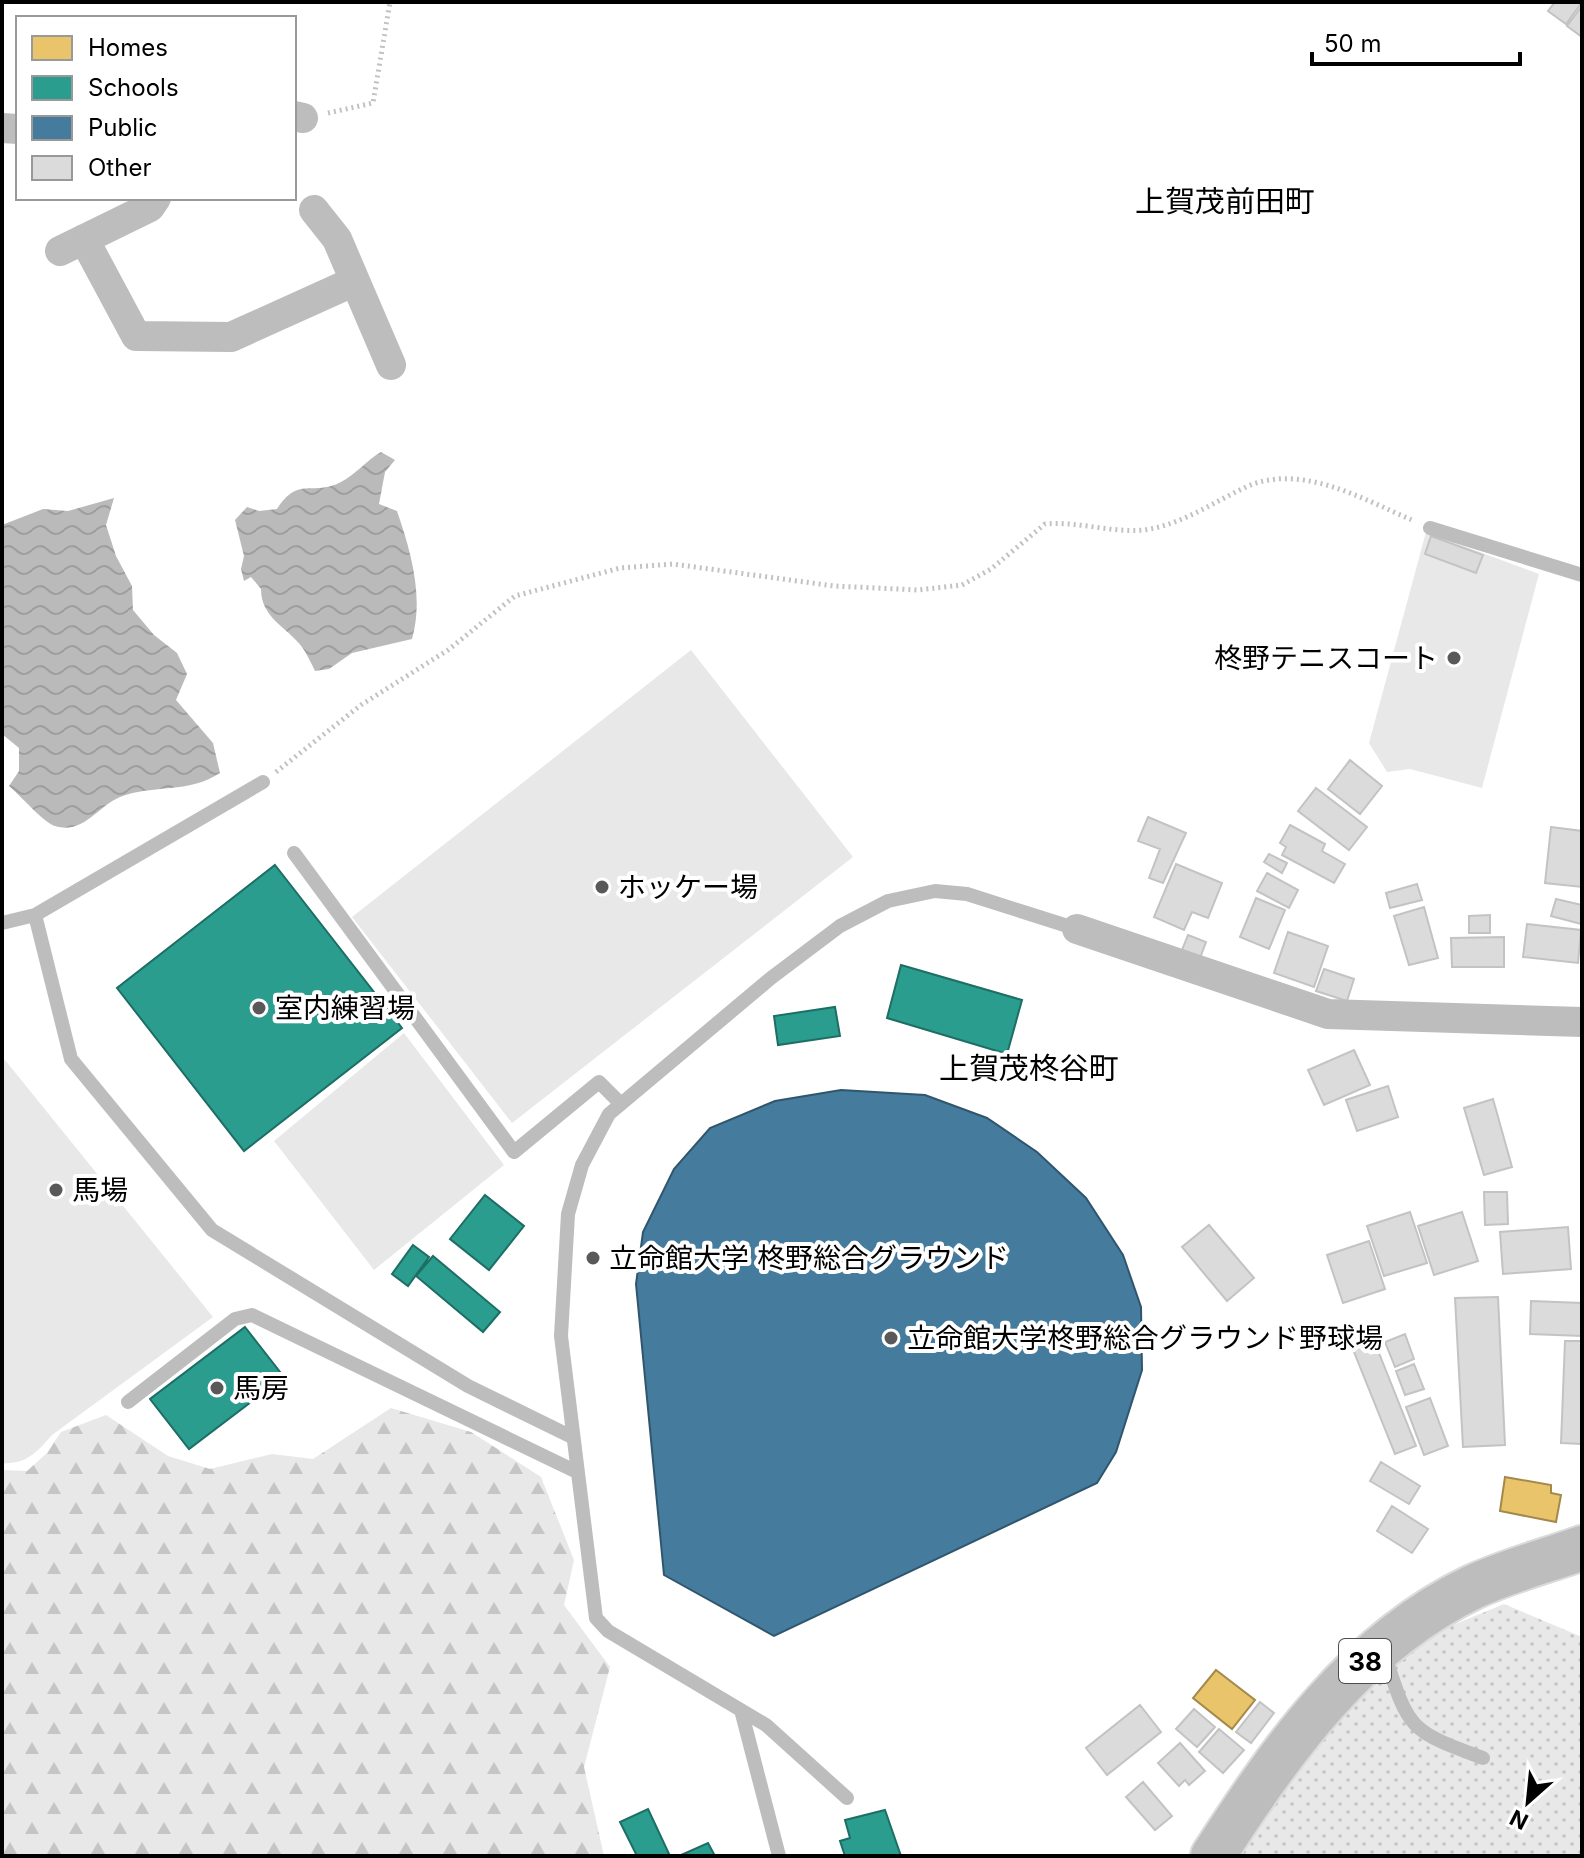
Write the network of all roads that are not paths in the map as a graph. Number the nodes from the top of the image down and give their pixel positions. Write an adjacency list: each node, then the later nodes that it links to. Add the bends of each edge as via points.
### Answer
1 (155, 200): 3 (street, via 72,245 136,336 231,337)
2 (314, 210): 3 (street, via 337,239)
3 (355, 281): 4 (street)
4 (391, 365)
5 (1430, 528): 6 (lane)
6 (1582, 575)
7 (263, 782): 9 (lane)
8 (294, 853): 13 (lane, via 514,1152 599,1082)
9 (35, 915): 10 (lane); 15 (lane, via 71,1059 212,1230 468,1386)
10 (2, 923)
11 (1077, 929): 12 (street, via 1328,1014); 13 (lane, via 967,894 935,891 888,901 840,926 782,969)
12 (1582, 1022)
13 (621, 1104): 15 (lane, via 609,1114 582,1165 568,1214 561,1336)
14 (128, 1402): 16 (lane, via 235,1319 252,1315)
15 (572, 1437): 16 (lane)
16 (577, 1472): 19 (lane, via 596,1618 608,1631)
17 (1582, 1548): 18 (main road, 38, via 1472,1588)
18 (1381, 1645): 20 (lane, via 1404,1715 1431,1739); 23 (main road, 38, via 1313,1714)
19 (741, 1710): 21 (lane, via 766,1725); 22 (lane)
20 (1483, 1758)
21 (847, 1798)
22 (779, 1856)
23 (1213, 1856)

